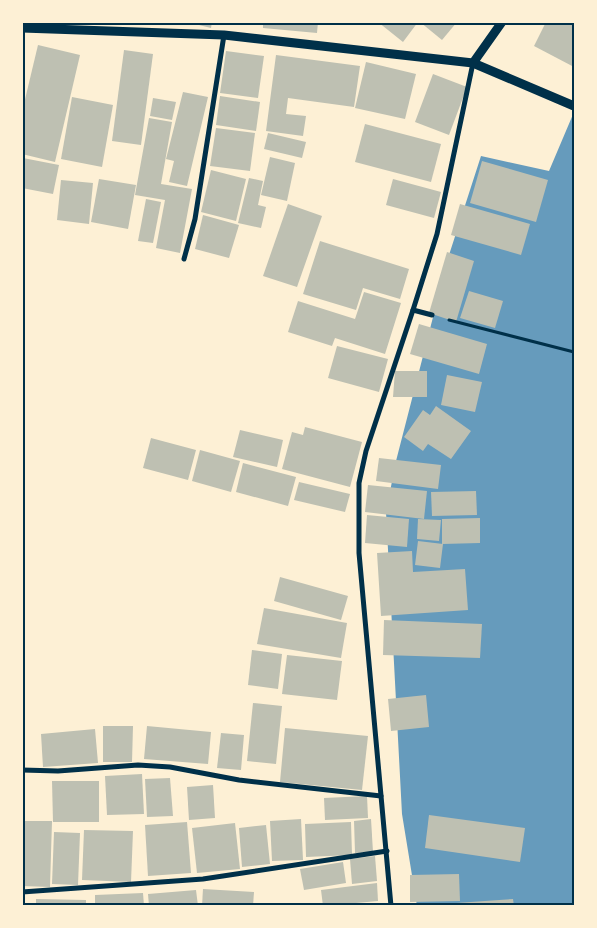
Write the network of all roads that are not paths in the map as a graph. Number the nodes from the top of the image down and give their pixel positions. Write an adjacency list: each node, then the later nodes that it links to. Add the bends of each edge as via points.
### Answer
1 (502, 22): 4 (street)
2 (22, 28): 3 (street)
3 (224, 35): 4 (street); 6 (street, via 203,177)
4 (473, 63): 5 (street); 7 (street, via 437,234)
5 (574, 106)
6 (184, 259)
7 (414, 310): 8 (street); 10 (street, via 366,450 359,483 358,554)
8 (432, 315)
9 (22, 770): 10 (street, via 58,771 138,765 170,767 239,780)
10 (381, 796): 11 (street)
11 (387, 851): 12 (street, via 203,879); 13 (street)
12 (22, 892)
13 (391, 906)

